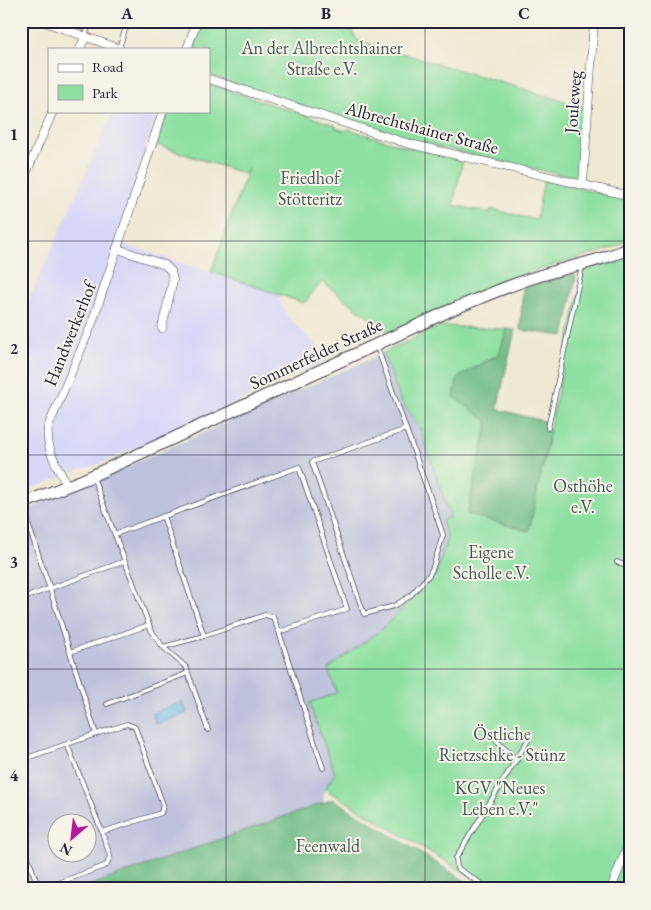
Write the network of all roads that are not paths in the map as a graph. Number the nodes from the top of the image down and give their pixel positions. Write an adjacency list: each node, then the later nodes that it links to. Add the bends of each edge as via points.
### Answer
1 (42, 21): 6 (street)
2 (90, 21): 6 (lane)
3 (128, 21): 9 (lane)
4 (197, 21): 10 (street)
5 (594, 21): 14 (street, Jouleweg)
6 (85, 37): 7 (street); 8 (street)
7 (80, 48)
8 (116, 48)
9 (119, 48)
10 (187, 48)
11 (210, 79): 14 (street, Albrechtshainer Straße, via 406,143)
12 (53, 112): 15 (street)
13 (163, 112): 18 (street, Handwerkerhof)
14 (583, 184): 16 (street, Albrechtshainer Straße)
15 (21, 186)
16 (630, 196)
17 (630, 248): 19 (main road, Sommerfelder Straße)
18 (118, 249): 20 (street, via 166,265 171,271 173,280); 25 (street, Handwerkerhof, via 91,326 48,427 50,451)
19 (582, 264): 21 (main road, Sommerfelder Straße, via 511,285); 22 (lane)
20 (162, 328)
21 (376, 346): 23 (lane); 24 (main road, Sommerfelder Straße)
22 (548, 428)
23 (406, 429): 23 (lane, via 312,462 364,614 394,606 410,596 429,575 443,536)
24 (92, 476): 25 (main road, Sommerfelder Straße); 28 (lane)
25 (68, 486): 26 (main road, Sommerfelder Straße)
26 (21, 504): 32 (lane)
27 (163, 516): 28 (lane); 35 (lane, via 299,467 347,609); 36 (lane)
28 (115, 534): 29 (lane)
29 (125, 561): 32 (lane); 34 (lane)
30 (617, 562): 31 (lane)
31 (630, 568)
32 (50, 589): 33 (lane); 38 (lane)
33 (21, 599)
34 (149, 625): 37 (lane); 38 (lane)
35 (279, 632): 36 (lane, via 273,617 265,615); 48 (lane)
36 (204, 636): 37 (lane)
37 (163, 647): 39 (lane, via 186,667)
38 (70, 652): 42 (lane)
39 (188, 673): 40 (lane); 41 (lane)
40 (107, 704)
41 (208, 730)
42 (96, 734): 45 (lane); 49 (lane, via 127,724 135,727 163,805 161,813)
43 (530, 737): 47 (lane)
44 (492, 738): 47 (lane)
45 (67, 744): 46 (lane); 49 (lane)
46 (21, 760)
47 (517, 760): 53 (lane, via 456,858 457,868)
48 (323, 768)
49 (102, 832): 52 (lane, via 110,856 107,865)
50 (21, 838): 52 (lane)
51 (630, 840): 54 (street)
52 (40, 889)
53 (489, 889)
54 (611, 889)

